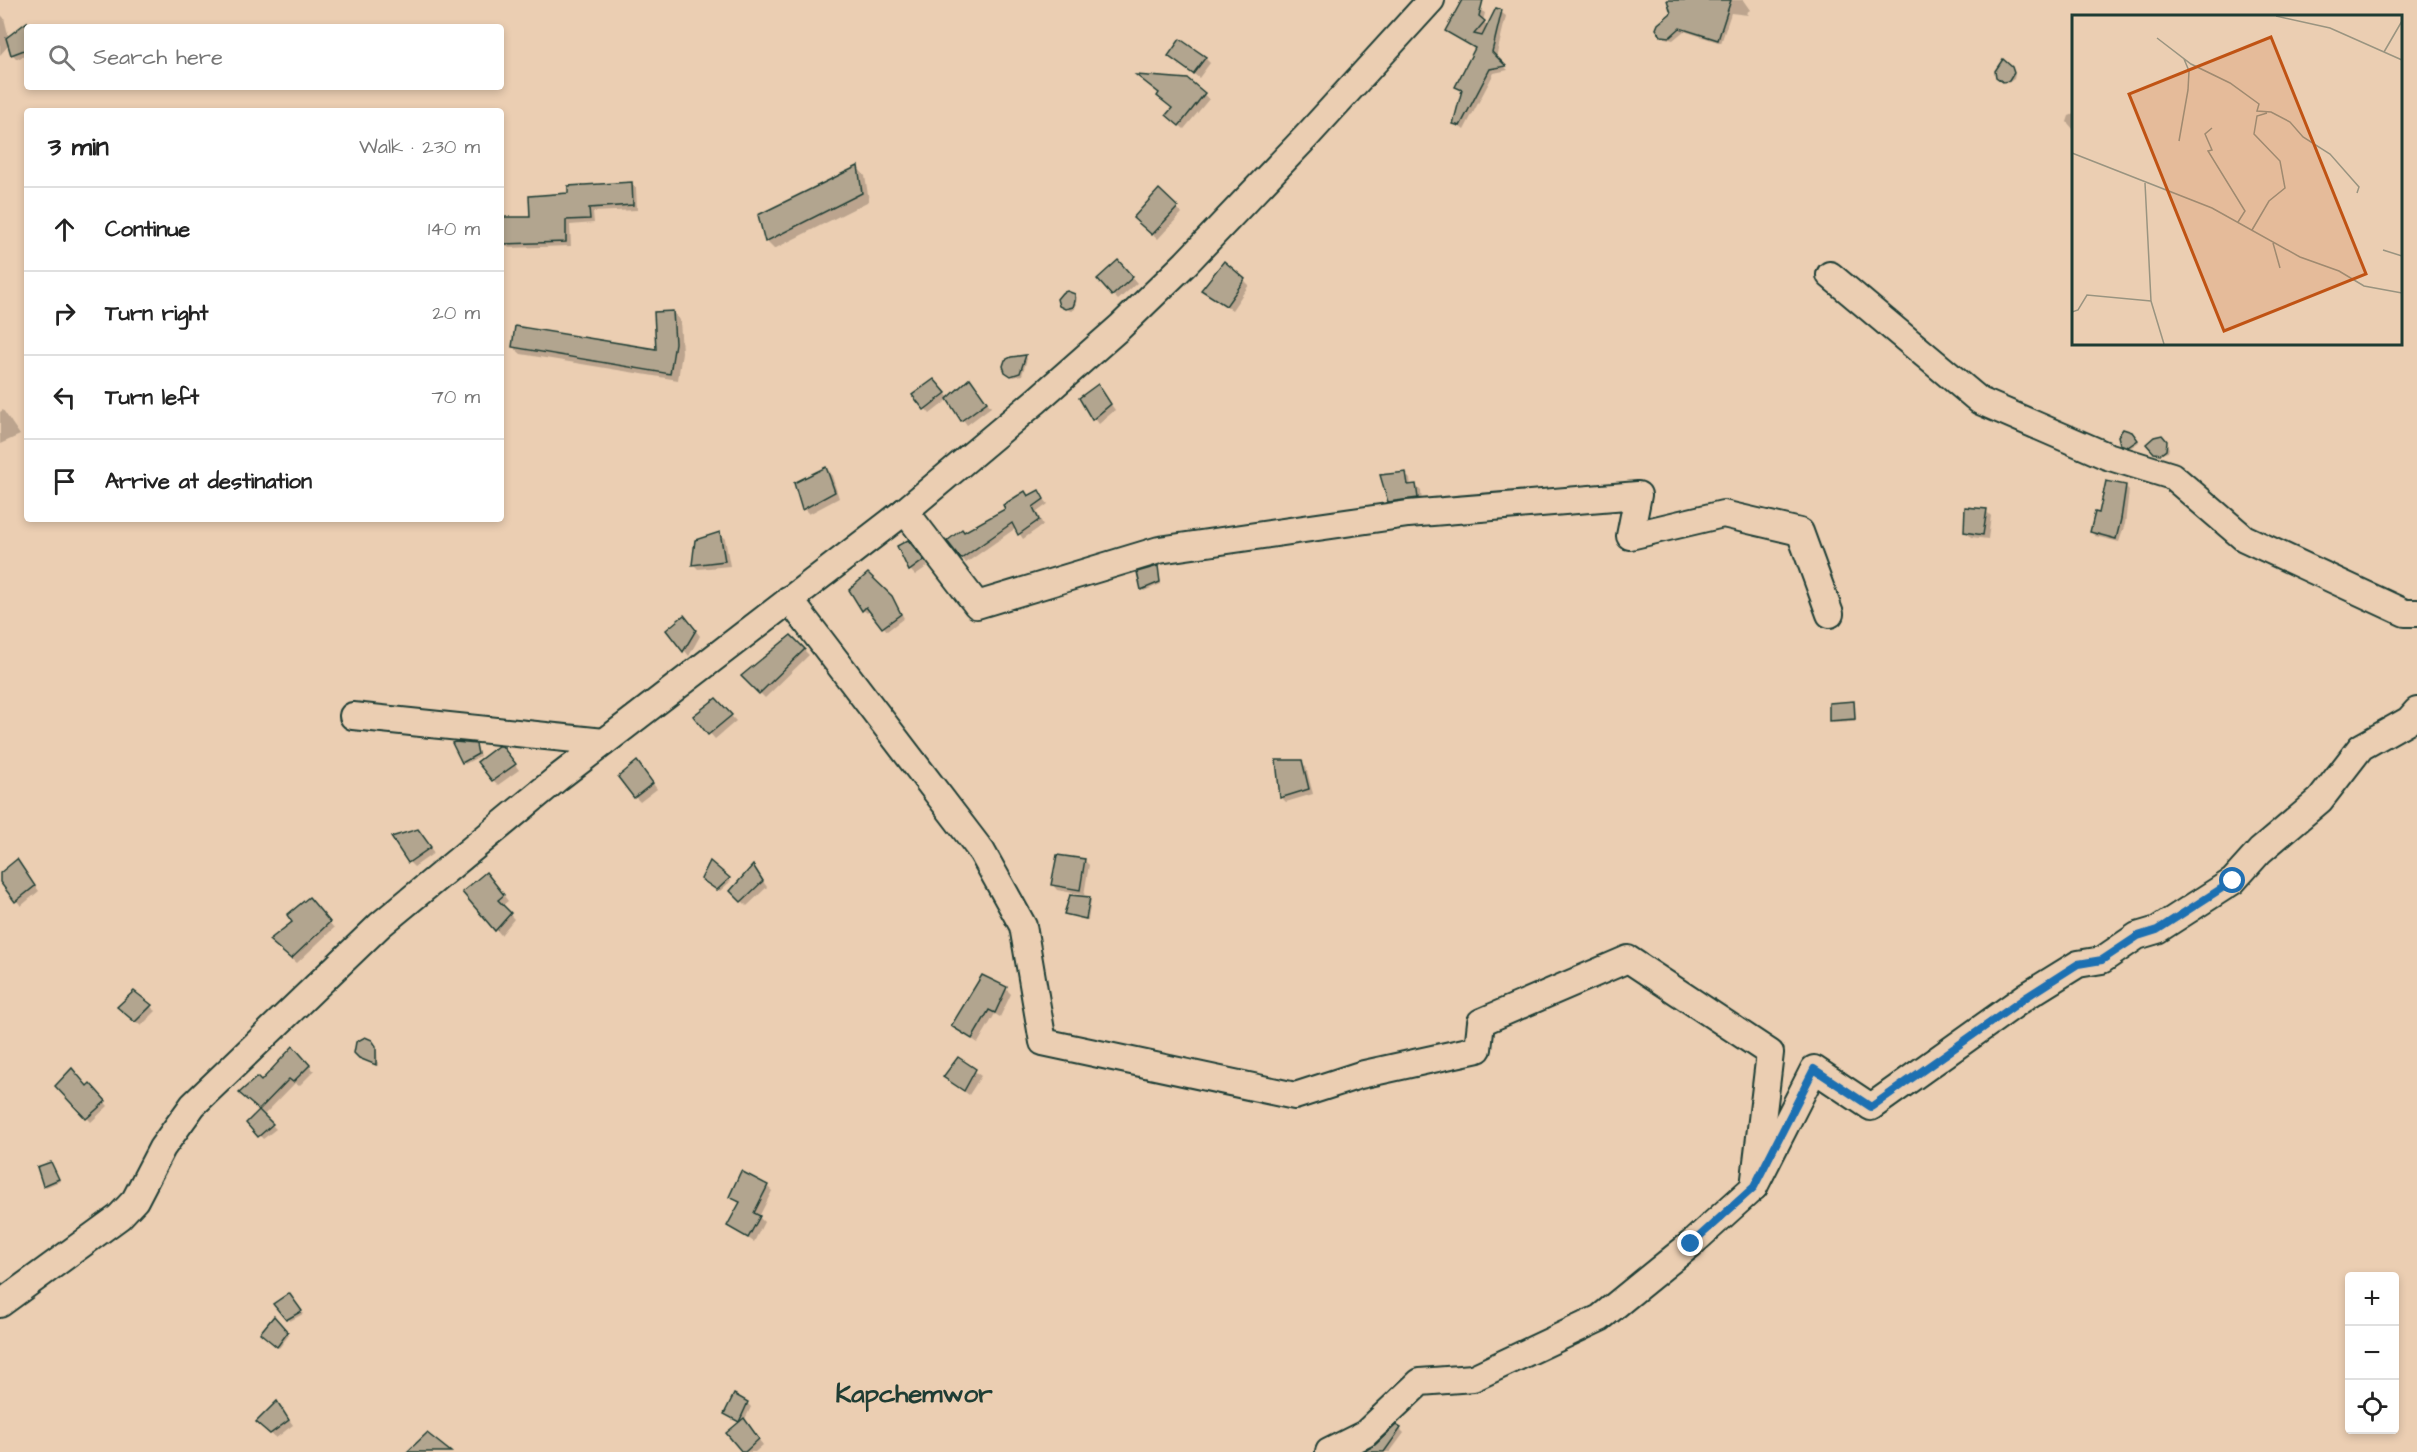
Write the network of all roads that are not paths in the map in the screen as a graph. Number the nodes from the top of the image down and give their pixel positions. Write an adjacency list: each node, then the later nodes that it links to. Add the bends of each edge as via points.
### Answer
1 (1431, 0): 3 (street, via 1298,146 1128,319)
2 (1830, 275): 5 (street, via 1980,400 2107,456 2172,476 2244,538 2405,613)
3 (905, 511): 4 (street); 6 (street, via 977,605 1159,550 1408,514 1638,495 1630,536 1723,514 1800,532)
4 (789, 599): 9 (street); 10 (street, via 982,852 1023,926 1043,1041 1295,1096 1360,1076 1478,1050 1481,1022 1628,959 1770,1053)
5 (2417, 613)
6 (1830, 614)
7 (2417, 711): 10 (street, via 2409,720 2361,747 2320,800 2260,851 2233,881 2102,960 2078,964 1871,1107 1814,1069)
8 (353, 716): 9 (street)
9 (604, 742): 11 (street, via 380,925 193,1105 162,1148 135,1200 119,1217)
10 (1754, 1187): 12 (street, via 1600,1318 1473,1378 1420,1382 1365,1434)
11 (0, 1304)
12 (1329, 1452)

